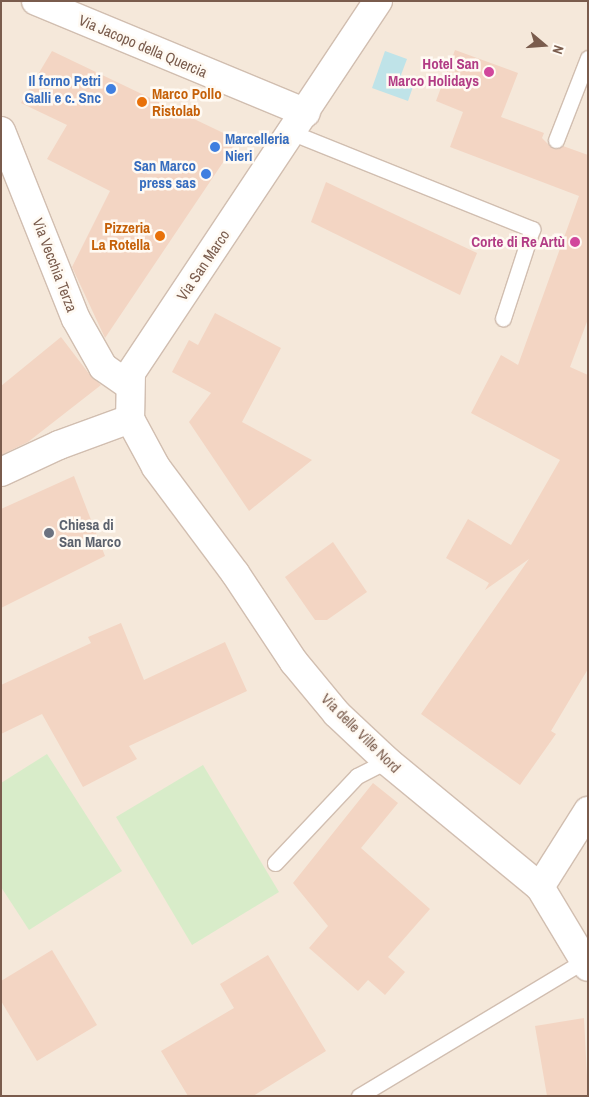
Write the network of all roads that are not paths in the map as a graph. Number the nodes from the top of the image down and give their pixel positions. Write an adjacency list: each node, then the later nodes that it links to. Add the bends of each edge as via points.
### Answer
1 (36, 1): 4 (street, Via Jacopo della Quercia)
2 (378, 1): 4 (street, Via San Marco)
3 (588, 58): 6 (lane)
4 (299, 123): 7 (lane, via 532,229); 8 (street, Via San Marco, via 149,345 131,373)
5 (1, 131): 8 (street, Via Vecchia Terza, via 76,319 103,368)
6 (556, 140)
7 (503, 318)
8 (129, 385): 9 (street, Via San Marco)
9 (130, 419): 10 (street, via 59,445); 11 (street, Via delle Ville Nord, via 156,467 235,573 294,662 337,714)
10 (1, 472)
11 (387, 761): 13 (lane, via 357,776); 14 (street, Via delle Ville Nord)
12 (588, 811): 14 (street)
13 (275, 863)
14 (540, 887): 15 (street, Via delle Ville Nord)
15 (582, 949): 16 (lane)
16 (359, 1096)

